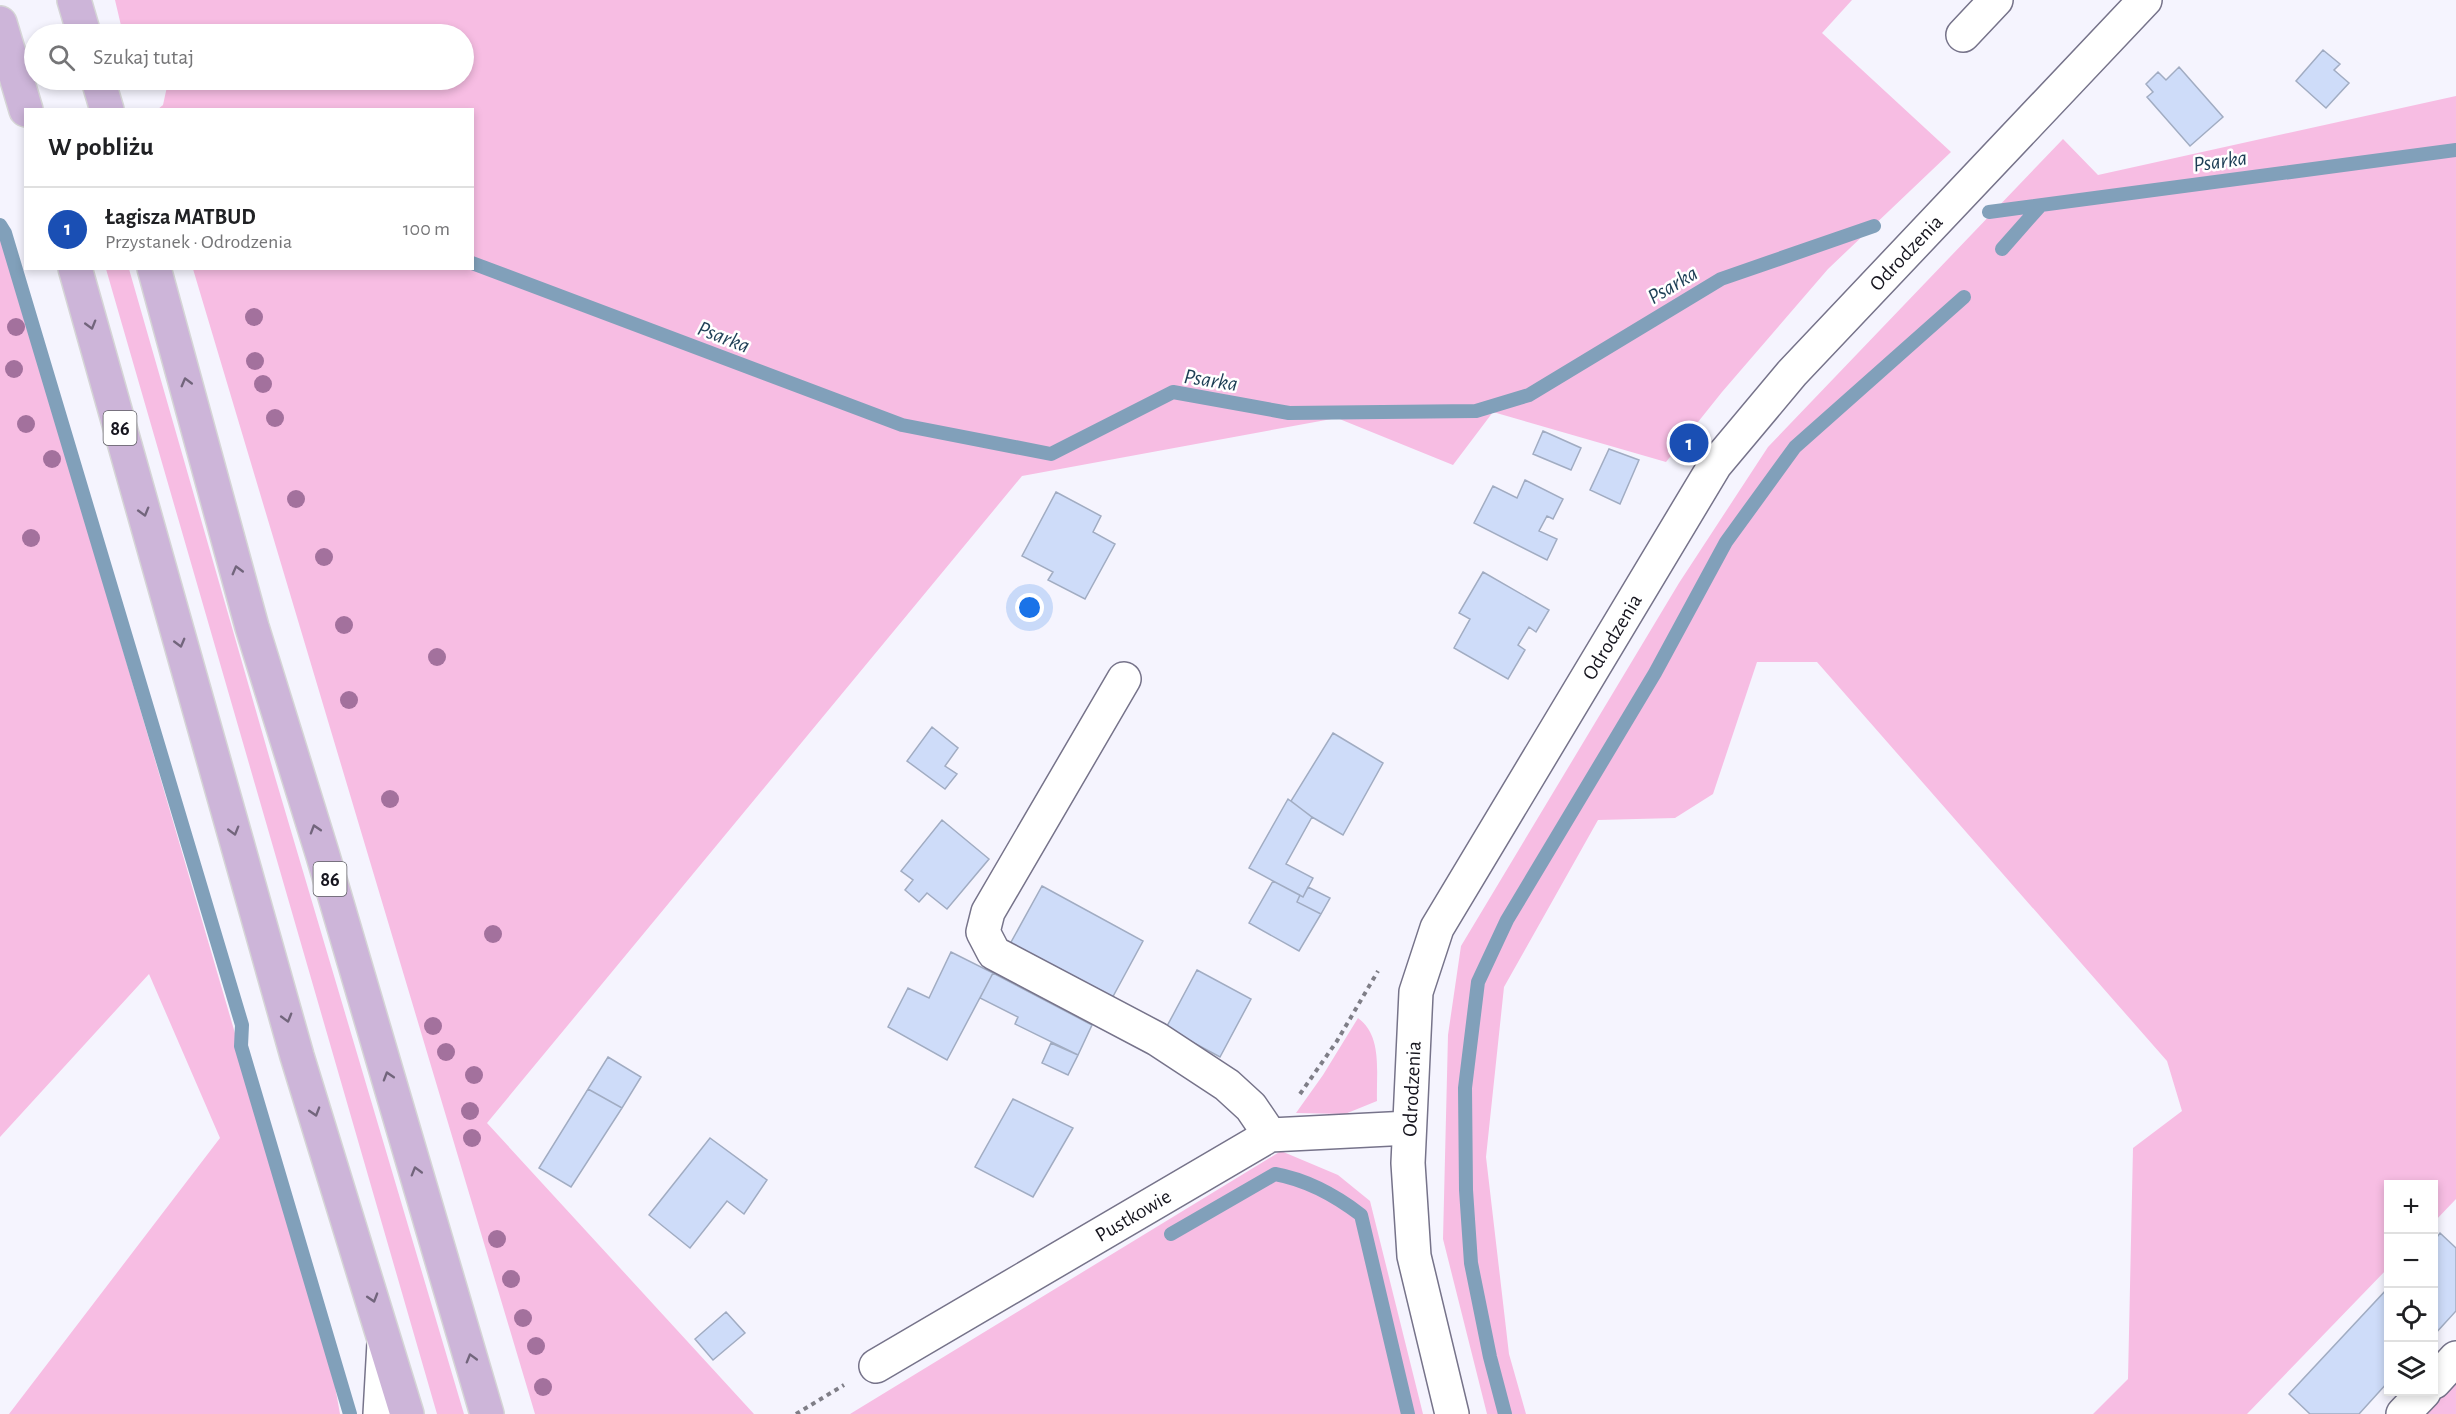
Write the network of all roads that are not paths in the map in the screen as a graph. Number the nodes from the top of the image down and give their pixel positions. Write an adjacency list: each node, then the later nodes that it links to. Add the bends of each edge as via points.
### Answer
1 (74, 0): 5 (main road)
2 (1996, 0): 6 (street)
3 (2145, 0): 13 (street, Odrodzenia, via 1792,373 1715,465 1437,928 1416,992)
4 (0, 23): 8 (main road)
5 (81, 24)
6 (1963, 35)
7 (101, 90): 9 (main road)
8 (25, 108)
9 (106, 108)
10 (76, 270): 15 (main road, 86, one-way to 15, via 297,1056)
11 (155, 270): 22 (main road, 86, one-way to 11, via 252,627)
12 (1124, 679): 14 (street, via 988,912 983,932 994,953 1157,1039 1227,1084 1251,1107)
13 (1409, 1128): 14 (street, Pustkowie); 23 (street, Odrodzenia, via 1414,1256)
14 (1270, 1135): 17 (street, Pustkowie)
15 (384, 1335): 20 (street); 21 (main road, 86)
16 (2456, 1359): 18 (street)
17 (876, 1366)
18 (2438, 1377)
19 (2420, 1396): 24 (street)
20 (380, 1414)
21 (407, 1414)
22 (488, 1414)
23 (1452, 1414)
24 (2403, 1414)

